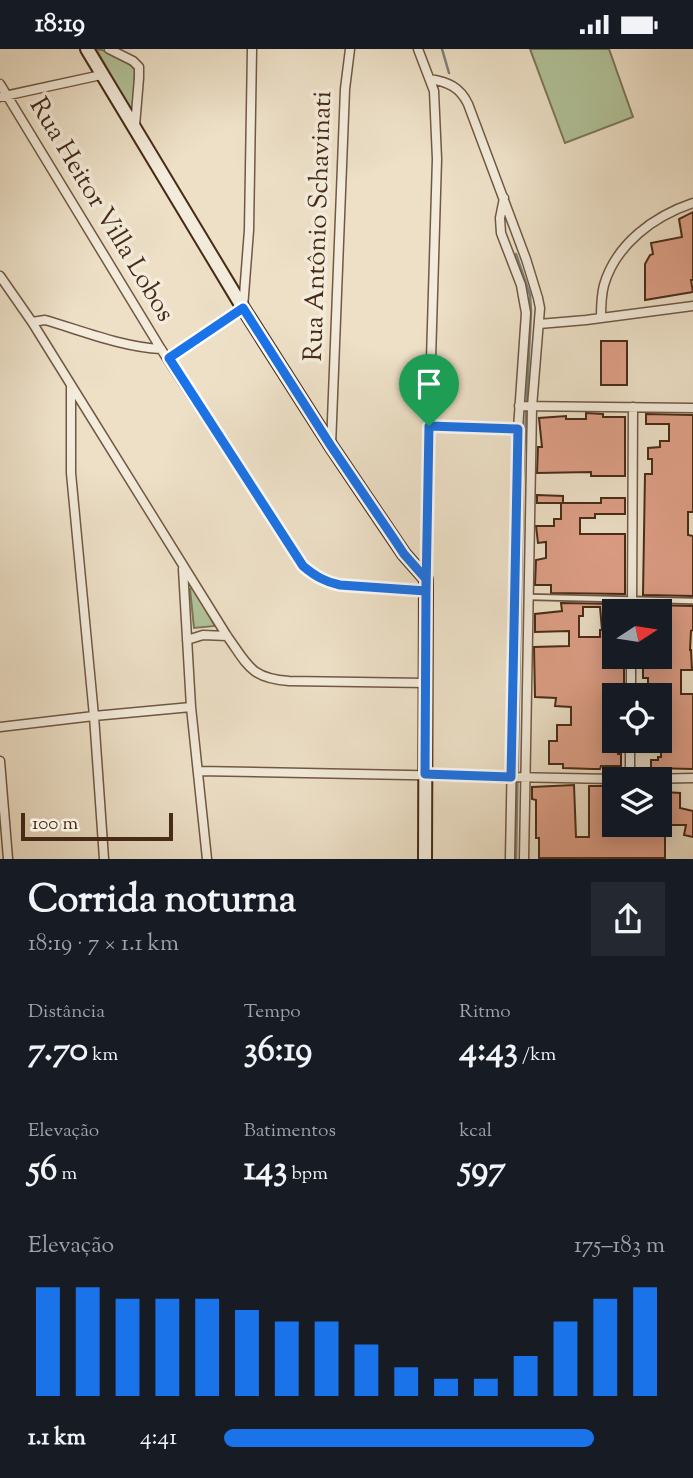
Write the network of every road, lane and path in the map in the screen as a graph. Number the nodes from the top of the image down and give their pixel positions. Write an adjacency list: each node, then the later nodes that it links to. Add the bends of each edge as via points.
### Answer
1 (86, 49): 6 (street)
2 (109, 49): 10 (street, via 139,67)
3 (252, 49): 15 (street)
4 (349, 49): 27 (street, Rua Antônio Schavinati)
5 (418, 49): 7 (street)
6 (101, 75): 9 (street); 10 (street)
7 (430, 79): 11 (street, via 447,83 464,96); 25 (street, via 437,159)
8 (0, 83): 9 (street, Rua Heitor Villa Lobos)
9 (4, 96): 19 (street, Rua Heitor Villa Lobos)
10 (134, 130): 15 (street)
11 (504, 198): 18 (street, via 538,298); 22 (street, via 499,223 522,285 526,313)
12 (693, 203): 16 (street, via 655,221 624,249 605,283)
13 (0, 275): 17 (street)
14 (693, 306): 16 (street)
15 (243, 308): 20 (street); 27 (street)
16 (601, 318): 18 (street)
17 (32, 322): 19 (street, via 45,320); 21 (street)
18 (539, 324): 22 (street)
19 (161, 349): 20 (street, Rua Heitor Villa Lobos)
20 (169, 358): 29 (street, Rua Heitor Villa Lobos, via 303,566 314,576 340,585)
21 (71, 384): 28 (street); 38 (street, via 71,473)
22 (526, 406): 23 (street); 26 (street); 30 (street)
23 (633, 407): 24 (street); 31 (street)
24 (693, 408)
25 (429, 426): 26 (lane); 29 (street)
26 (518, 429): 43 (street)
27 (331, 446): 29 (street)
28 (183, 566): 34 (street); 35 (street)
29 (426, 585): 36 (street)
30 (529, 597): 31 (lane); 43 (street)
31 (632, 599)
32 (672, 600): 33 (lane)
33 (693, 601)
34 (227, 636): 35 (street); 36 (street, via 252,671 277,680)
35 (187, 640): 37 (street)
36 (426, 683): 42 (street)
37 (191, 707): 38 (street); 41 (street)
38 (94, 716): 39 (street); 48 (street)
39 (0, 727)
40 (0, 761): 47 (street)
41 (198, 771): 42 (street); 49 (street)
42 (425, 774): 43 (street); 50 (street)
43 (518, 777): 46 (street); 51 (street); 52 (street)
44 (672, 778): 45 (street)
45 (693, 778)
46 (602, 779)
47 (8, 859)
48 (104, 859)
49 (207, 859)
50 (425, 859)
51 (510, 859)
52 (524, 859)

